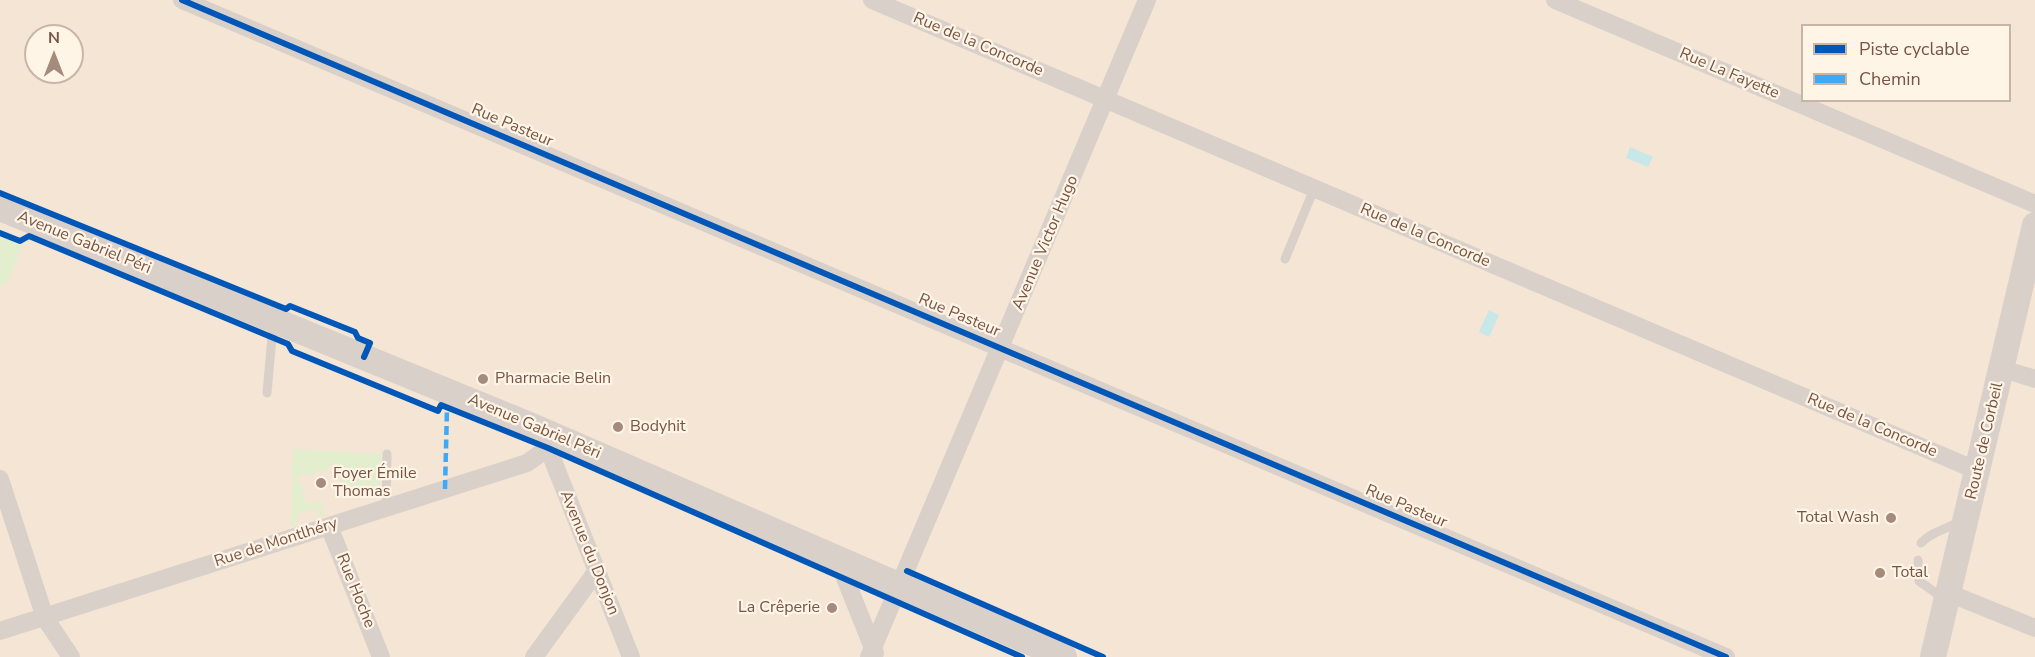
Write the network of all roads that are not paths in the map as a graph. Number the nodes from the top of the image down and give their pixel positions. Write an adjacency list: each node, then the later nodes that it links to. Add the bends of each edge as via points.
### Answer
1 (182, 0): 13 (street, Rue Pasteur)
2 (872, 0): 5 (street, Rue de la Concorde)
3 (1147, 0): 5 (street, Avenue Victor Hugo)
4 (1555, 0): 7 (street, Rue La Fayette)
5 (1106, 100): 6 (street, Rue de la Concorde); 13 (street, Avenue Victor Hugo)
6 (1314, 189): 10 (lane); 18 (street, Rue de la Concorde)
7 (2035, 204)
8 (0, 208): 12 (street, Avenue Gabriel Péri)
9 (2035, 225): 18 (street, Route de Corbeil)
10 (1285, 260)
11 (2035, 299): 14 (street, Route de Corbeil)
12 (279, 321): 15 (lane, via 272,337); 16 (street, Avenue Gabriel Péri)
13 (1001, 349): 27 (street, Avenue Victor Hugo); 38 (street, Rue Pasteur)
14 (2025, 376): 28 (street, Route de Corbeil)
15 (267, 393)
16 (551, 442): 20 (street, Rue de Montlhéry, via 527,463); 24 (street, Avenue Gabriel Péri); 26 (street, Avenue du Donjon)
17 (387, 454): 20 (lane)
18 (1978, 471): 21 (street, Route de Corbeil)
19 (0, 479): 29 (street)
20 (386, 508): 22 (street, Rue de Montlhéry)
21 (1967, 516): 23 (lane, via 1945,531 1931,532); 28 (street, Route de Corbeil)
22 (329, 526): 29 (street, Rue de Montlhéry); 34 (street, Rue Hoche)
23 (1921, 543)
24 (837, 558): 27 (street, Avenue Gabriel Péri); 32 (street)
25 (1918, 560): 28 (lane, via 1919,581)
26 (596, 572): 35 (street); 36 (street, Avenue du Donjon)
27 (901, 585): 32 (street, Avenue Victor Hugo); 37 (street, Avenue Gabriel Péri)
28 (1953, 603): 30 (street); 39 (street, Route de Corbeil); 40 (street, Route de Corbeil)
29 (45, 618): 31 (street, Rue de Montlhéry); 33 (street)
30 (2035, 628)
31 (0, 631)
32 (873, 654)
33 (71, 657)
34 (381, 657)
35 (534, 657)
36 (631, 657)
37 (1064, 657)
38 (1726, 657)
39 (1934, 657)
40 (1947, 657)

